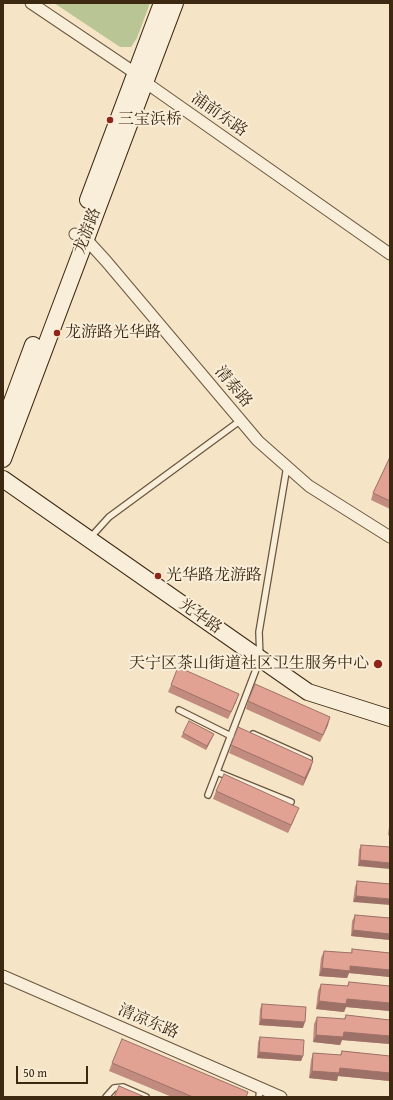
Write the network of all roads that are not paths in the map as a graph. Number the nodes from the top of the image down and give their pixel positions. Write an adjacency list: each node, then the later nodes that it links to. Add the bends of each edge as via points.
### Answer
1 (31, 3): 4 (street, 浦前东路)
2 (162, 3): 4 (main road, 龙游路)
3 (175, 3): 4 (main road, 龙游路)
4 (140, 78): 5 (main road, 龙游路); 6 (street, 浦前东路)
5 (80, 236): 7 (street, 清泰路); 8 (main road, 龙游路); 9 (main road, 龙游路)
6 (390, 254)
7 (241, 420): 10 (street, 清泰路, via 258,441); 13 (lane, via 109,517)
8 (3, 426)
9 (3, 459)
10 (287, 466): 12 (street, 清泰路, via 309,486); 14 (lane, via 259,632)
11 (3, 479): 13 (main road, 光华路)
12 (390, 537)
13 (89, 539): 14 (main road, 光华路)
14 (260, 659): 16 (lane); 18 (main road, 光华路, via 308,692)
15 (237, 698): 16 (lane)
16 (244, 701): 19 (lane)
17 (180, 710): 22 (lane)
18 (390, 718)
19 (234, 726): 20 (lane); 22 (lane)
20 (241, 729)
21 (248, 732): 23 (lane)
22 (231, 736): 24 (lane)
23 (310, 759)
24 (217, 772): 25 (lane); 26 (lane)
25 (208, 796)
26 (292, 802)
27 (3, 976): 28 (street, 清凉东路)
28 (260, 1092): 31 (street, 清凉东路)
29 (106, 1097): 30 (lane, via 114,1088 123,1087)
30 (146, 1097)
31 (281, 1097)

